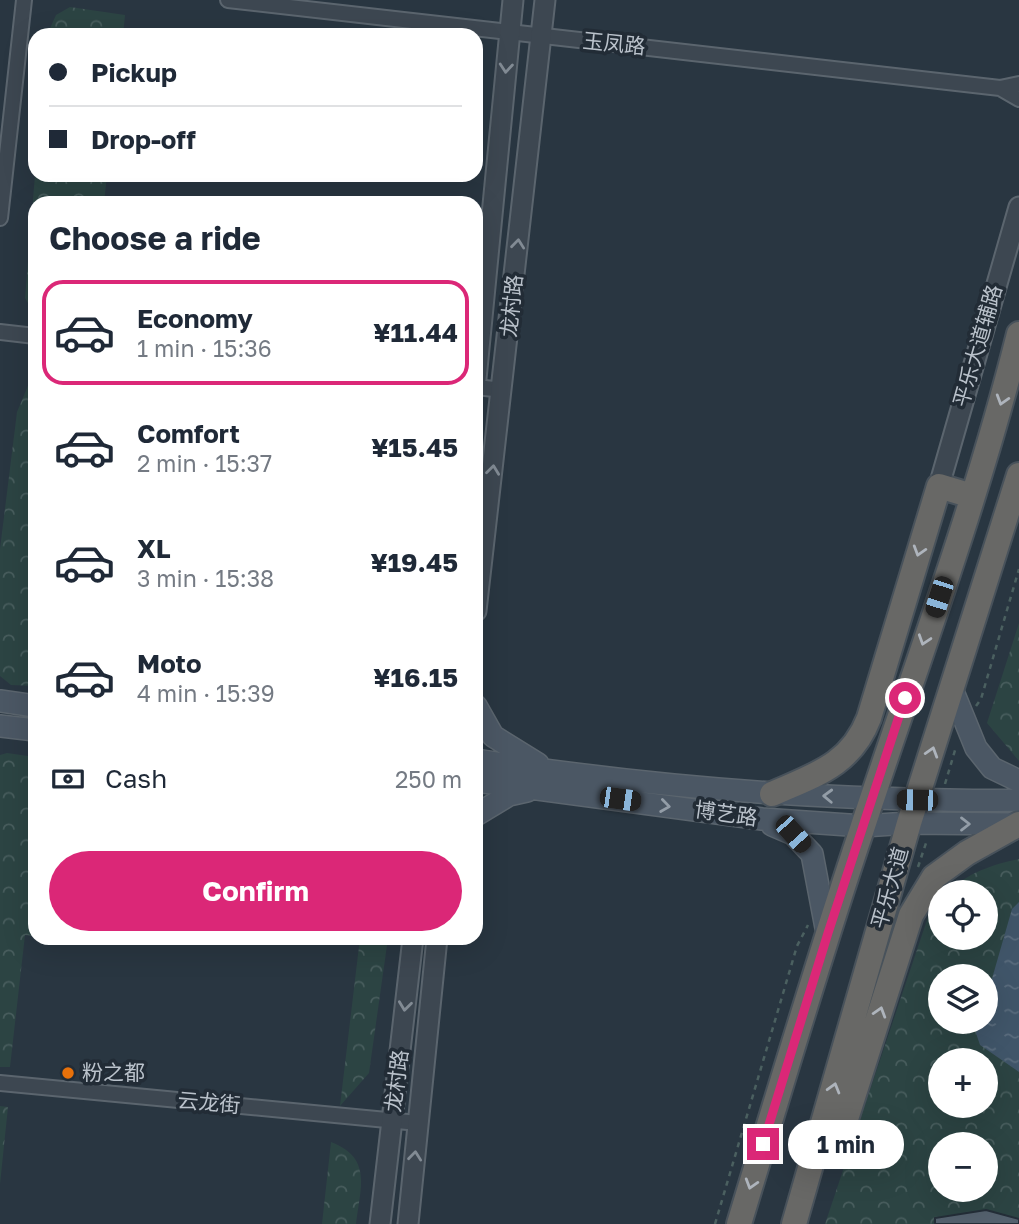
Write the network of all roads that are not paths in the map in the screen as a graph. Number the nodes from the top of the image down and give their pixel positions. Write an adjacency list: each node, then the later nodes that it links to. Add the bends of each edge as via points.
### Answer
1 (24, 0): 13 (street)
2 (228, 0): 5 (street, 玉凤路)
3 (513, 0): 7 (street, 龙村路)
4 (545, 0): 8 (street, 龙村路)
5 (474, 28)
6 (483, 29): 7 (street, 玉凤路)
7 (509, 32): 8 (street, 玉凤路); 14 (street, 龙村路, one-way to 14)
8 (541, 36): 10 (street, 玉凤路); 19 (street, 龙村路, one-way to 8)
9 (1019, 84): 10 (street)
10 (1000, 88): 11 (street)
11 (1019, 99)
12 (1019, 207): 21 (street, 平乐大道辅路)
13 (0, 218)
14 (483, 305)
15 (0, 332): 17 (street)
16 (1019, 334): 22 (highway, one-way to 22)
17 (28, 336)
18 (483, 388): 19 (street)
19 (503, 390): 25 (street, 龙村路, one-way to 19)
20 (1019, 475): 24 (highway, 平乐大道)
21 (939, 486): 22 (highway); 36 (highway, one-way to 36, via 863,732 853,749 830,767)
22 (972, 496): 37 (highway, one-way to 37)
23 (1019, 509): 24 (street)
24 (999, 537): 26 (highway, 平乐大道)
25 (483, 554)
26 (952, 690): 35 (main road, via 976,748 992,768); 38 (highway, 平乐大道, one-way to 26)
27 (0, 701): 28 (main road)
28 (28, 705)
29 (483, 718): 34 (main road, via 493,736)
30 (0, 726): 31 (main road)
31 (28, 729)
32 (483, 762): 34 (main road, 博艺路)
33 (483, 780): 34 (main road, 博艺路)
34 (546, 780): 36 (main road, 博艺路); 40 (main road); 41 (main road, 博艺路, one-way to 41)
35 (1019, 780)
36 (772, 794): 37 (main road, 博艺路, one-way to 36)
37 (872, 799): 38 (main road, 博艺路); 44 (highway)
38 (917, 800): 39 (main road, 博艺路); 42 (highway, 平乐大道)
39 (1019, 800)
40 (483, 811)
41 (753, 818): 44 (main road, 博艺路); 45 (main road, via 793,834 812,854)
42 (909, 823): 43 (main road, 博艺路, one-way to 43); 44 (main road, 博艺路); 51 (highway, 平乐大道, one-way to 42)
43 (1019, 824): 51 (highway, one-way to 43, via 846,1119 911,915 934,877)
44 (863, 826): 45 (highway)
45 (818, 927): 54 (highway, one-way to 54)
46 (412, 945): 49 (street, 龙村路, one-way to 49)
47 (436, 945): 50 (street, 龙村路)
48 (0, 1083): 49 (street, 云龙街)
49 (392, 1120): 50 (street, 云龙街); 52 (street, 龙村路)
50 (418, 1123): 53 (street, 龙村路, one-way to 50)
51 (813, 1162): 55 (highway, 平乐大道)
52 (380, 1224)
53 (408, 1224)
54 (739, 1224)
55 (794, 1224)

